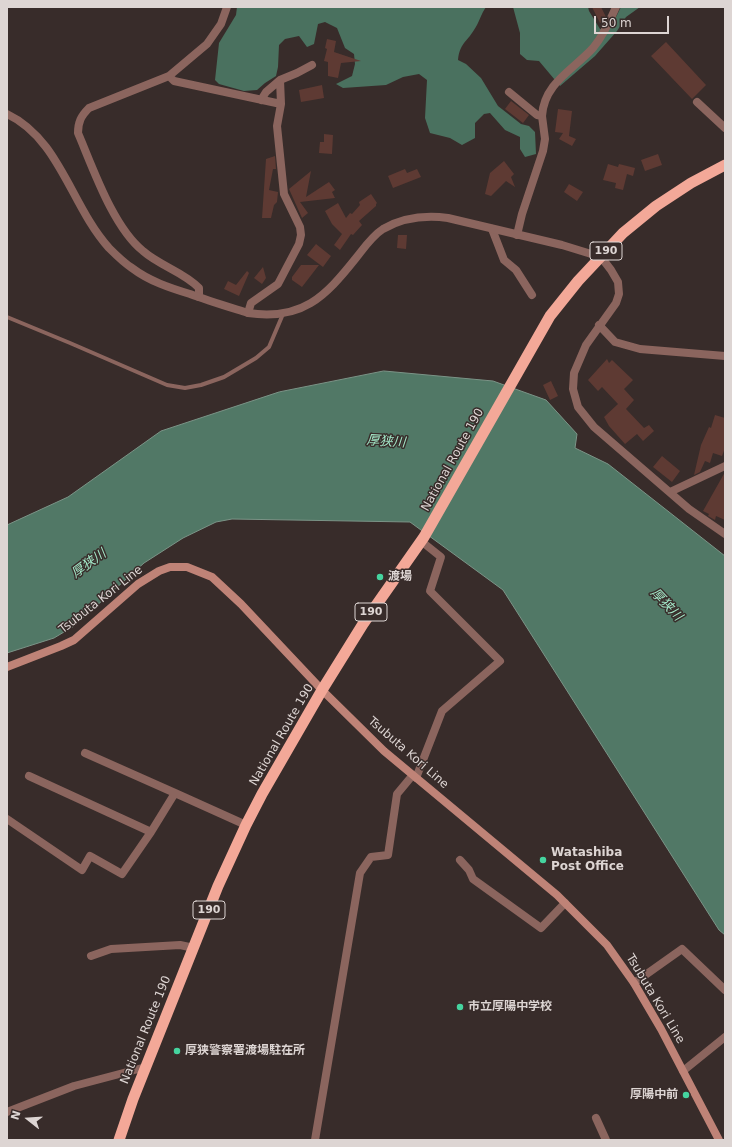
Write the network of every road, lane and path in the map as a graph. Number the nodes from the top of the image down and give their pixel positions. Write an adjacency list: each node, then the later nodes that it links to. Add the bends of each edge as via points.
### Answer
1 (227, 7): 4 (street, via 221,24 207,44)
2 (616, 7): 11 (street, via 594,46 563,74 549,92)
3 (312, 65): 5 (street)
4 (169, 76): 7 (street, via 174,81); 18 (street, via 88,108 78,124 78,133 109,205 125,231 142,251 192,281 199,288)
5 (280, 80): 7 (street); 9 (street)
6 (509, 92): 11 (street, via 537,115)
7 (261, 100): 9 (street)
8 (697, 102): 12 (street)
9 (281, 104): 19 (street, via 277,126 284,194 300,226 301,235 278,284 251,303)
10 (7, 114): 18 (street, via 26,125 49,149 85,214 110,248 132,268 158,284)
11 (542, 116): 15 (street, via 545,139 543,151)
12 (725, 128)
13 (725, 165): 16 (highway, 190, via 656,206 623,233)
14 (492, 229): 15 (street); 17 (street, via 504,260 516,270); 20 (street, via 430,216 414,217 399,222 382,230 369,242 341,277 314,302)
15 (517, 235): 16 (street)
16 (601, 257): 22 (street, via 618,282 619,294 616,303); 27 (highway, National Route 190 / 190, via 550,316)
17 (532, 295)
18 (199, 297): 19 (street)
19 (248, 313): 20 (street)
20 (283, 314): 21 (lane, via 268,348 256,358 224,377 201,386 185,388 167,386)
21 (7, 317)
22 (599, 325): 23 (street, via 615,342 640,349); 25 (street, via 586,345 574,373 572,389 578,407 594,427)
23 (725, 356)
24 (725, 466): 25 (street)
25 (670, 492): 26 (street)
26 (725, 534)
27 (422, 539): 29 (highway, National Route 190 / 190, via 363,624); 32 (street, via 441,557 430,591 500,661 442,711)
28 (7, 667): 29 (main road, Tsubuta Kori Line, via 74,640 138,584 159,571 170,567 187,566 212,577 224,587)
29 (322, 690): 32 (main road, Tsubuta Kori Line); 35 (highway, National Route 190 / 190)
30 (85, 753): 33 (street)
31 (29, 776): 36 (street)
32 (414, 777): 38 (main road, Tsubuta Kori Line); 49 (street, via 397,794 388,855 371,857 360,873)
33 (175, 794): 35 (street); 36 (street)
34 (7, 819): 36 (street, via 82,870 90,856 122,874)
35 (246, 825): 39 (highway, National Route 190 / 190)
36 (151, 832)
37 (460, 860): 38 (street, via 473,879 542,928)
38 (565, 903): 41 (main road, Tsubuta Kori Line, via 607,945)
39 (194, 948): 40 (street, via 180,945 111,949); 44 (highway, National Route 190 / 190)
40 (91, 956)
41 (634, 983): 42 (street, via 682,949); 45 (main road, Tsubuta Kori Line)
42 (725, 990)
43 (725, 1037): 45 (street)
44 (146, 1067): 46 (street, via 74,1086); 48 (highway, National Route 190 / 190, via 132,1099)
45 (683, 1071): 51 (main road, Tsubuta Kori Line)
46 (7, 1112)
47 (596, 1118): 50 (street)
48 (119, 1140)
49 (316, 1140)
50 (606, 1140)
51 (719, 1140)

